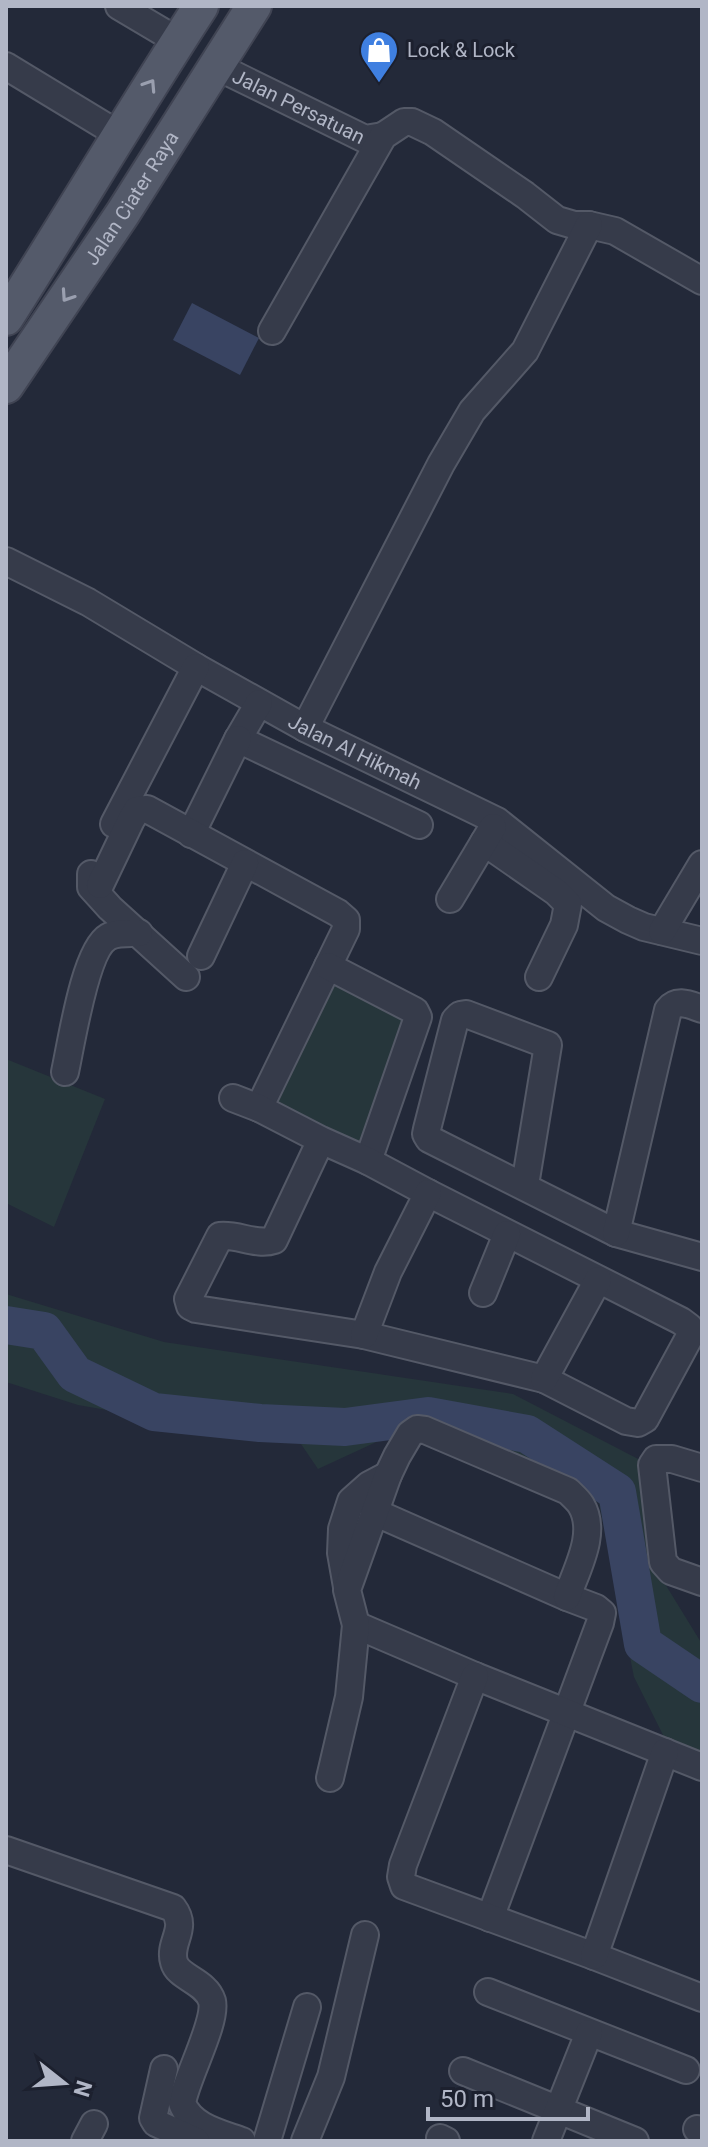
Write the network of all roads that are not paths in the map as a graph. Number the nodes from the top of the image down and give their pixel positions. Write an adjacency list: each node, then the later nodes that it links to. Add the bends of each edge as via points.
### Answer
1 (119, 6): 4 (street)
2 (201, 6): 4 (main road, Jalan Ciater Raya)
3 (254, 6): 6 (main road, Jalan Ciater Raya)
4 (178, 41): 7 (main road, Jalan Ciater Raya, one-way to 4)
5 (6, 66): 7 (street)
6 (216, 66): 8 (street, Jalan Persatuan, via 365,139); 10 (main road, Jalan Ciater Raya)
7 (118, 134): 9 (main road, Jalan Ciater Raya)
8 (383, 136): 11 (street, via 412,122 557,220); 14 (street)
9 (88, 188): 10 (main road); 13 (main road, Jalan Ciater Raya)
10 (123, 213): 15 (main road, Jalan Ciater Raya, one-way to 15)
11 (589, 225): 12 (street, via 615,231); 19 (street, via 525,351 472,411 441,464)
12 (702, 281)
13 (6, 318)
14 (272, 331)
15 (6, 386)
16 (6, 561): 17 (street, Jalan Al Hikmah, via 88,602)
17 (196, 667): 18 (street, Jalan Al Hikmah); 29 (street, via 90,874 91,887)
18 (259, 703): 19 (street, Jalan Al Hikmah); 20 (street)
19 (305, 728): 22 (street, Jalan Al Hikmah)
20 (238, 739): 21 (street); 23 (street)
21 (419, 825)
22 (490, 832): 27 (street); 28 (street, Jalan Al Hikmah, via 606,908); 32 (street, via 568,904 564,925)
23 (191, 834): 24 (street); 26 (street, via 147,809 137,810)
24 (245, 863): 29 (street, via 193,966); 31 (street, via 346,920)
25 (702, 864): 28 (street)
26 (100, 885)
27 (450, 899)
28 (662, 931): 30 (street, Jalan Al Hikmah)
29 (139, 933): 34 (street, via 111,935 96,949)
30 (702, 941)
31 (328, 966): 36 (street); 38 (street, via 418,1017)
32 (539, 977)
33 (702, 1009): 41 (street, via 680,1003 668,1010)
34 (65, 1072)
35 (233, 1098): 36 (street)
36 (259, 1108): 37 (street)
37 (321, 1140): 38 (street); 46 (street, via 274,1240 220,1236 188,1299 196,1309)
38 (368, 1161): 40 (street)
39 (525, 1185): 39 (street, via 548,1045 460,1015 426,1134); 41 (street)
40 (428, 1193): 42 (street); 46 (street, via 388,1272)
41 (616, 1233): 43 (street)
42 (507, 1234): 44 (street); 45 (street)
43 (702, 1257)
44 (598, 1280): 47 (street); 47 (street, via 689,1327 690,1336 649,1412 638,1423 626,1421)
45 (483, 1293)
46 (364, 1335): 47 (street)
47 (544, 1379)
48 (702, 1468): 51 (street, via 664,1458 652,1465 663,1562 671,1571)
49 (388, 1475): 50 (street); 52 (street, via 351,1501 342,1529); 53 (street, via 417,1429 568,1491 581,1505 588,1526)
50 (374, 1512): 52 (street); 53 (street)
51 (702, 1582)
52 (347, 1590): 54 (street)
53 (567, 1597): 56 (street, via 602,1613)
54 (356, 1625): 55 (street); 59 (street, via 349,1697)
55 (475, 1676): 56 (street); 61 (street, via 401,1877 404,1886)
56 (566, 1712): 57 (street); 61 (street)
57 (665, 1752): 58 (street); 63 (street)
58 (702, 1767)
59 (330, 1778)
60 (8, 1855): 73 (street, via 173,1908 180,1928 172,1956 175,1967 206,1990 212,2003 182,2103 203,2126)
61 (490, 1918): 63 (street)
62 (365, 1935): 75 (street, via 331,2077)
63 (594, 1956): 65 (street)
64 (488, 1992): 67 (street)
65 (702, 1998)
66 (307, 2007): 74 (street)
67 (589, 2033): 69 (street); 71 (street)
68 (164, 2069): 72 (street, via 153,2118)
69 (686, 2070)
70 (463, 2071): 71 (street)
71 (560, 2109): 76 (street); 77 (street)
72 (196, 2141)
73 (242, 2141)
74 (267, 2141)
75 (305, 2141)
76 (546, 2141)
77 (635, 2141)

